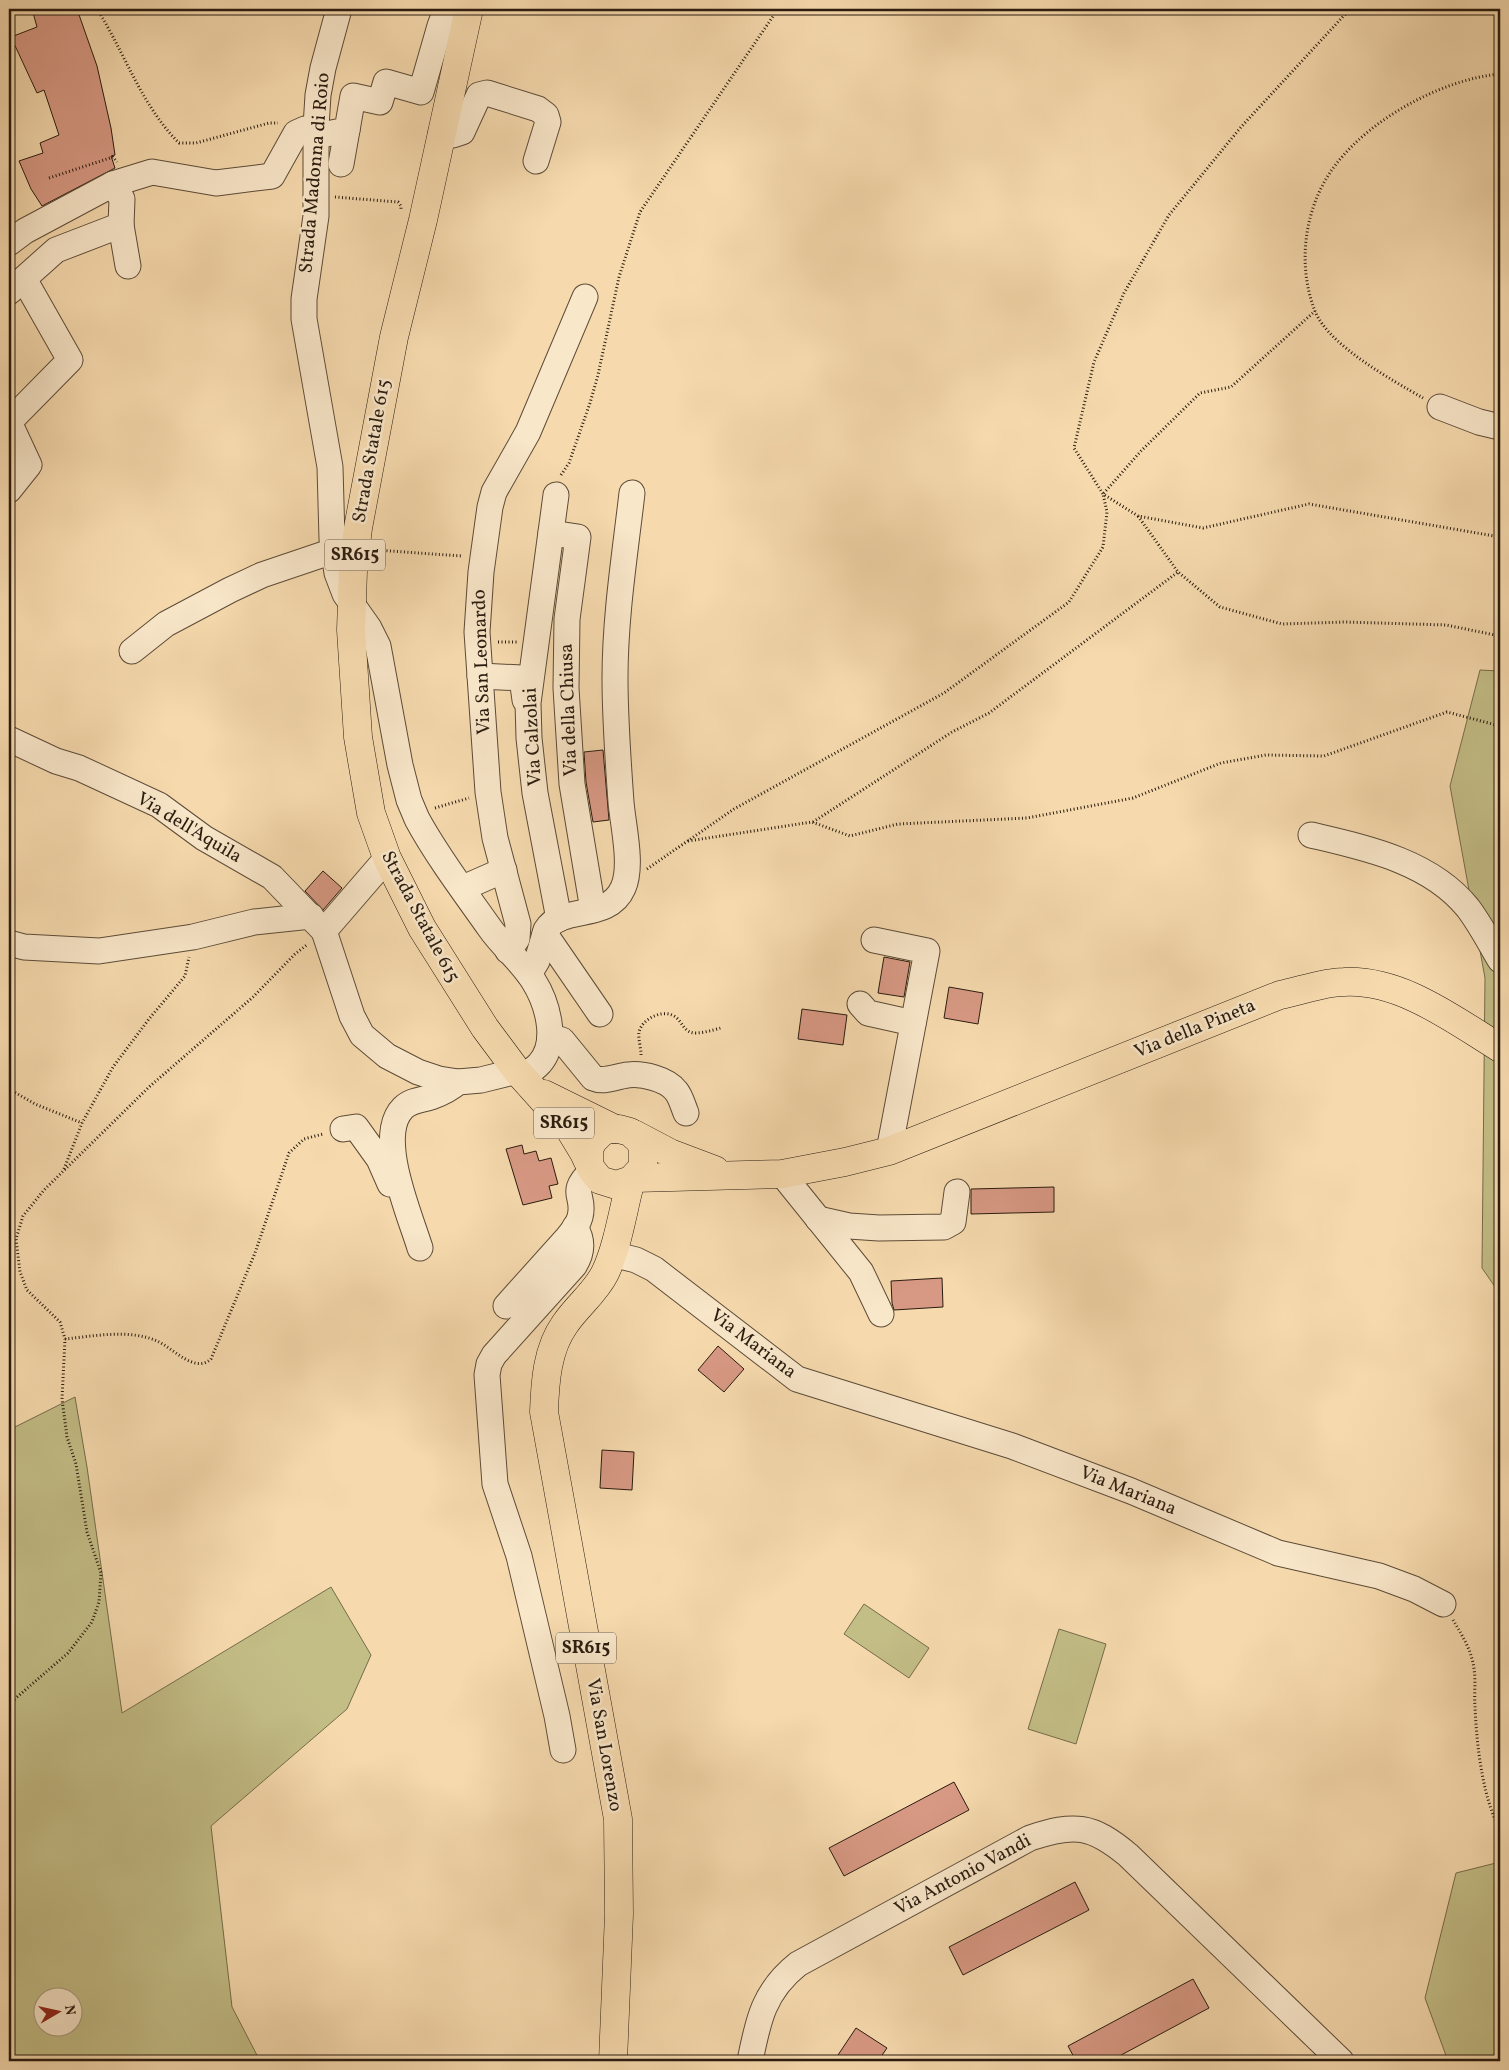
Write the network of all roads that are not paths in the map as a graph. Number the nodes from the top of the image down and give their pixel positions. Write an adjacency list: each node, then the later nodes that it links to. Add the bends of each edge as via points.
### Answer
1 (339, 9): 5 (street, Strada Madonna di Roio)
2 (451, 9): 4 (street, via 440,26 421,92 386,82 380,102 353,96)
3 (469, 9): 6 (main road, Strada Statale 615 / SR615)
4 (347, 130): 5 (street); 8 (street)
5 (310, 131): 9 (street, via 292,138 272,176 216,182 152,172); 22 (street, Strada Madonna di Roio, via 317,196 303,311)
6 (441, 133): 7 (street, via 453,135 462,132 479,95 487,93 538,109 546,115 548,122); 22 (main road, Strada Statale 615 / SR615)
7 (536, 162)
8 (341, 164)
9 (121, 181): 10 (street); 11 (street, via 24,231)
10 (121, 225): 12 (street); 13 (street, via 56,250)
11 (9, 243)
12 (128, 266)
13 (16, 286): 16 (street, via 70,360)
14 (585, 298): 25 (street, Via San Leonardo, via 528,432 494,492 478,606)
15 (1440, 408): 17 (street)
16 (9, 422): 18 (street, via 29,465)
17 (1500, 427)
18 (9, 490)
19 (632, 493): 32 (street, via 615,677 626,879 614,901)
20 (556, 495): 21 (street, Via Calzolai)
21 (551, 533): 26 (street, Via Calzolai); 32 (street, Via della Chiusa, via 578,536 567,626 566,688 572,784)
22 (344, 549): 23 (main road, Strada Statale 615 / SR615); 24 (street, via 230,590 166,624)
23 (352, 605): 29 (main road, Strada Statale 615 / SR615, via 353,679 360,751 371,813); 31 (street, via 372,633 379,650 396,752 415,814)
24 (132, 651)
25 (480, 676): 26 (street, via 522,678); 30 (street, Via San Leonardo, via 492,828)
26 (528, 703): 34 (street, Via Calzolai, via 529,738)
27 (9, 740): 33 (street, Via dell'Aquila, via 159,805 204,838 272,877)
28 (1311, 835): 38 (street, via 1371,849 1433,877 1468,908)
29 (387, 858): 33 (street); 45 (main road, Strada Statale 615 / SR615, via 413,910 465,998)
30 (504, 870): 31 (street); 37 (street, Via San Leonardo, via 518,924 516,939)
31 (463, 888): 37 (street)
32 (593, 910): 34 (street)
33 (317, 924): 36 (street, via 254,922 185,938 99,951 24,947); 46 (street, Via dell'Aquila, via 362,1035 386,1056 418,1072)
34 (552, 927): 39 (street); 41 (street)
35 (874, 940): 42 (street, via 927,950)
36 (9, 943)
37 (508, 951): 39 (street)
38 (1500, 960)
39 (529, 974): 43 (street, via 538,987)
40 (860, 1004): 42 (street, via 868,1013)
41 (600, 1014)
42 (914, 1023): 50 (street)
43 (550, 1037): 45 (street, via 543,1059); 47 (street, via 562,1040 593,1078 604,1080 635,1074 673,1088)
44 (1500, 1048): 50 (main road, Via della Pineta, via 1422,1000 1382,986 1344,982 1280,995)
45 (524, 1079): 46 (street, Via dell'Aquila); 49 (main road, SR615); 51 (main road, SR615, via 570,1130)
46 (458, 1082): 56 (street, via 403,1108 395,1121 394,1159)
47 (686, 1113)
48 (342, 1129): 56 (street, via 356,1127 379,1160 390,1185)
49 (624, 1132): 51 (main road, SR615, via 602,1132 593,1141 589,1149); 53 (main road, Via della Pineta, via 708,1168); 54 (main road, SR615, via 642,1145 644,1154 642,1167)
50 (889, 1151): 52 (main road, Via della Pineta)
51 (592, 1169): 54 (main road, via 604,1182 612,1184 620,1185); 58 (street, via 580,1183 580,1217); 60 (main road, Via San Lorenzo / SR615, via 612,1211)
52 (782, 1174): 53 (main road, Via della Pineta); 57 (street)
53 (744, 1175): 54 (main road, Via della Pineta)
54 (633, 1179): 60 (main road, Via San Lorenzo / SR615)
55 (957, 1192): 57 (street, via 953,1222 944,1227 856,1226)
56 (405, 1201): 59 (street)
57 (818, 1219): 62 (street, via 861,1272)
58 (575, 1227): 61 (street); 64 (street, via 582,1244 579,1258 494,1355 487,1375 496,1484 519,1556)
59 (420, 1248)
60 (613, 1248): 63 (street, Via Mariana, via 654,1269 797,1379 1012,1446 1131,1491 1278,1553 1379,1576); 65 (main road, Via San Lorenzo / SR615, via 598,1285 565,1324 556,1341 545,1384 544,1412 618,1819 619,1914)
61 (506, 1306)
62 (881, 1314)
63 (1443, 1604)
64 (563, 1750)
65 (613, 2061)
66 (750, 2061): 67 (street, Via Antonio Vandi, via 763,2007 773,1988 798,1964 1030,1838 1070,1828 1091,1831 1110,1840 1128,1855)
67 (1342, 2061)

